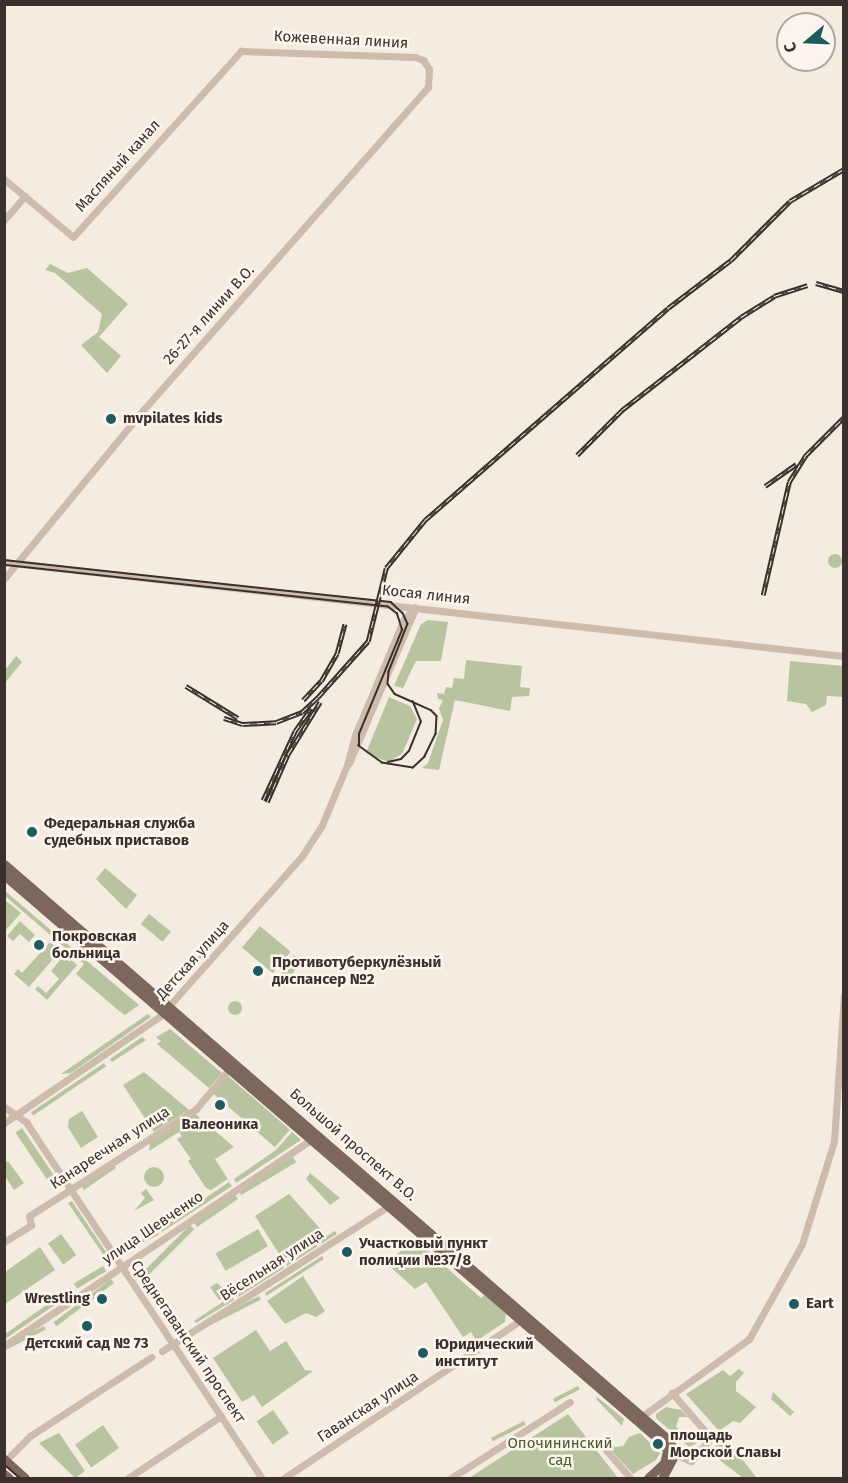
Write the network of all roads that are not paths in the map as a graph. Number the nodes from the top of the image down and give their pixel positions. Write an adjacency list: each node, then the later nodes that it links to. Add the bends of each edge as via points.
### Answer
1 (246, 49): 2 (street, Кожевенная линия, via 419,58); 4 (street, Масляный канал, via 235,56 73,237)
2 (429, 69): 7 (street, 26-27-я линии В.О., via 428,87 144,409)
3 (4, 179): 4 (street, Масляный канал)
4 (25, 196): 5 (street)
5 (4, 220)
6 (4, 562): 7 (street, Косая линия)
7 (16, 564): 8 (street, 26-27-я линии В.О.); 9 (street, Косая линия)
8 (4, 579)
9 (415, 607): 10 (street, Косая линия); 14 (street, Детская улица, via 404,619 322,825 302,856)
10 (843, 656)
11 (4, 864): 14 (main road, Большой проспект В.О.)
12 (4, 875): 14 (main road, Большой проспект В.О.)
13 (843, 996): 29 (street, via 834,1141 802,1244 749,1339)
14 (167, 1009): 15 (main road, Большой проспект В.О.); 17 (street, Детская улица); 19 (main road, Большой проспект В.О.)
15 (229, 1069): 19 (main road, Большой проспект В.О.); 20 (street, Канареечная улица, via 196,1108)
16 (4, 1107): 17 (street, Среднегаванский проспект)
17 (16, 1115): 18 (street, Детская улица); 20 (street, Среднегаванский проспект, via 26,1122)
18 (4, 1123)
19 (314, 1137): 21 (main road, Большой проспект В.О.); 23 (street, улица Шевченко)
20 (71, 1189): 22 (street, Канареечная улица, via 29,1216 31,1225); 23 (street, Среднегаванский проспект)
21 (393, 1204): 24 (main road, Большой проспект В.О.); 25 (street, Вёсельная улица)
22 (4, 1242)
23 (121, 1266): 25 (street, Среднегаванский проспект); 26 (street, улица Шевченко)
24 (524, 1318): 32 (main road, Большой проспект В.О.); 41 (street, Гаванская улица)
25 (173, 1344): 27 (street, Вёсельная улица); 31 (street, Среднегаванский проспект)
26 (4, 1346)
27 (162, 1351)
28 (151, 1358): 35 (street, via 30,1436)
29 (672, 1393): 32 (street); 34 (street, via 711,1438 691,1461)
30 (570, 1402): 42 (street)
31 (221, 1416): 39 (street); 40 (street, Среднегаванский проспект)
32 (639, 1418): 34 (main road, Большой проспект В.О., via 670,1441)
33 (606, 1450): 43 (street)
34 (671, 1452): 44 (main road); 45 (main road)
35 (5, 1461): 38 (main road)
36 (4, 1474): 37 (main road)
37 (9, 1479)
38 (25, 1479)
39 (128, 1479)
40 (262, 1479)
41 (284, 1479)
42 (451, 1479)
43 (630, 1479)
44 (648, 1479)
45 (662, 1479)

